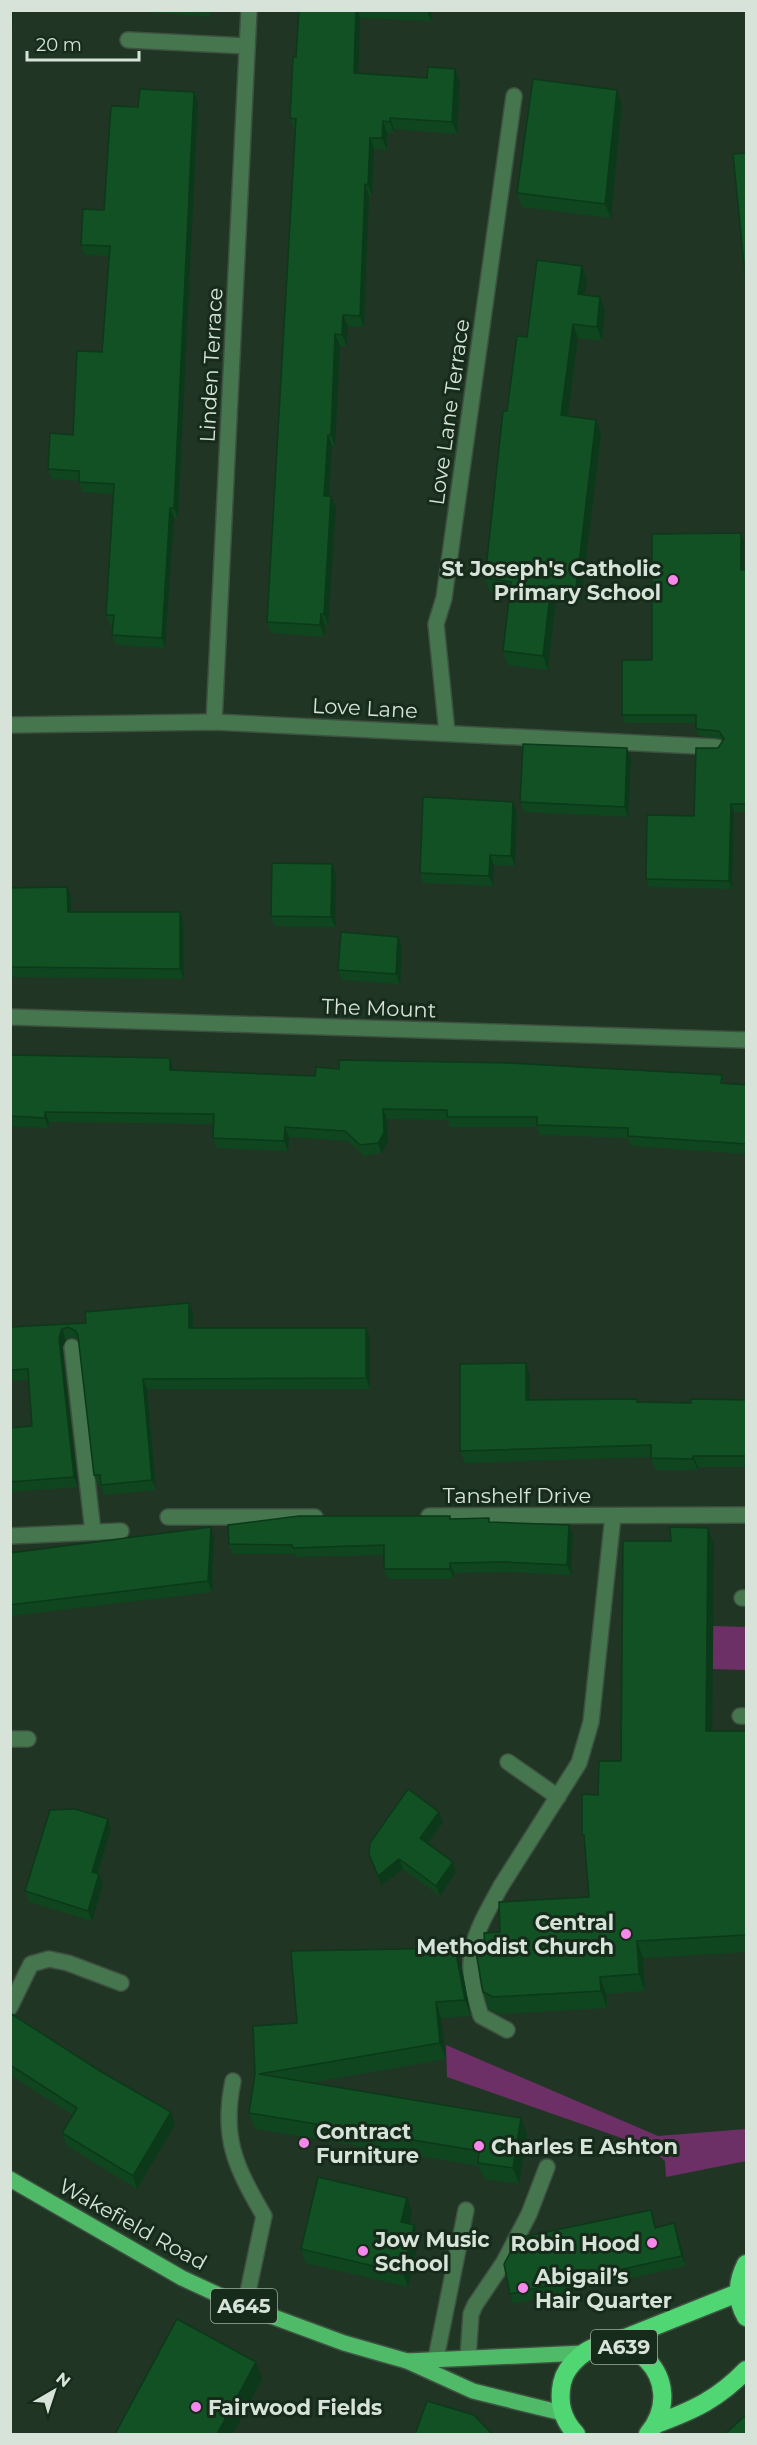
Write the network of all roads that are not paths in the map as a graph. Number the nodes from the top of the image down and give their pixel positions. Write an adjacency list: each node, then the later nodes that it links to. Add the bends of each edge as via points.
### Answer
1 (249, 10): 3 (street, Linden Terrace)
2 (128, 40): 3 (street)
3 (247, 46): 5 (street, Linden Terrace)
4 (513, 96): 7 (street, Love Lane Terrace, via 444,598 436,624)
5 (214, 722): 6 (street, Love Lane); 7 (street, Love Lane)
6 (10, 725)
7 (447, 733): 8 (street, Love Lane)
8 (717, 747)
9 (10, 1017): 10 (street, The Mount)
10 (747, 1040)
11 (72, 1347): 18 (street)
12 (747, 1515): 14 (street, Tanshelf Drive)
13 (414, 1516): 14 (street, Tanshelf Drive)
14 (613, 1516): 23 (street, Tanshelf Drive, via 591,1722 579,1763)
15 (168, 1517): 16 (street)
16 (332, 1517)
17 (121, 1531): 18 (street)
18 (93, 1532): 19 (street)
19 (10, 1536)
20 (28, 1738): 21 (street)
21 (10, 1739)
22 (508, 1762): 23 (street)
23 (558, 1797): 26 (street, Tanshelf Drive, via 476,1930 470,1957 471,1986 481,2016)
24 (121, 1983): 25 (street, via 49,1959 31,1964)
25 (10, 2007)
26 (507, 2030)
27 (233, 2081): 33 (street, via 227,2111 232,2146 242,2177 264,2216)
28 (547, 2167): 38 (street, via 504,2262 471,2314)
29 (10, 2179): 33 (main road, Wakefield Road / A645, via 182,2278)
30 (466, 2210): 37 (street)
31 (747, 2264): 32 (highway)
32 (738, 2293): 34 (highway); 35 (highway, A639)
33 (245, 2306): 39 (main road, Wakefield Road / A645, via 344,2343)
34 (747, 2318)
35 (609, 2345): 36 (highway, A639); 42 (highway, A639, via 639,2353 660,2378 662,2409)
36 (584, 2353): 38 (main road, Wakefield Road / A645); 41 (highway, A639, via 571,2364 563,2379 560,2395)
37 (436, 2358): 38 (main road, Wakefield Road / A645); 39 (main road, Wakefield Road / A645)
38 (468, 2358)
39 (407, 2361): 41 (main road, Wakefield Road / A645)
40 (747, 2370): 42 (highway, A639, via 699,2408)
41 (568, 2427)
42 (652, 2429)

